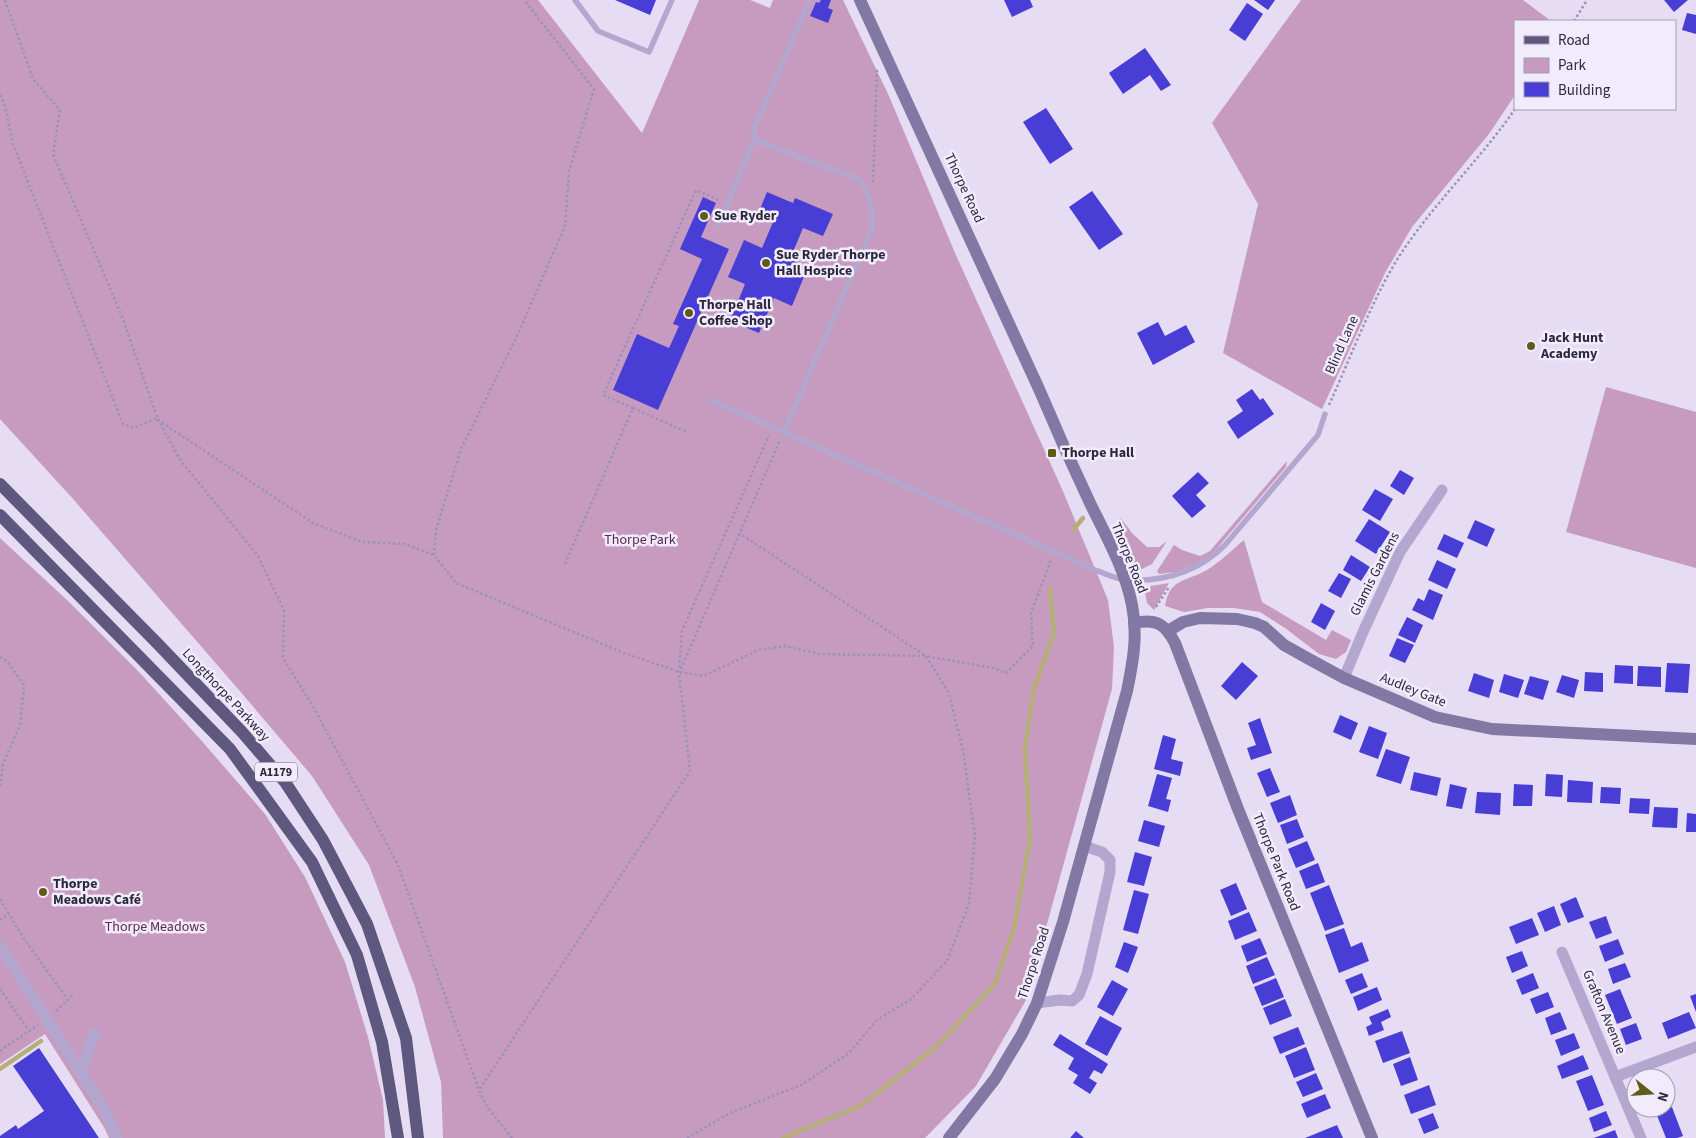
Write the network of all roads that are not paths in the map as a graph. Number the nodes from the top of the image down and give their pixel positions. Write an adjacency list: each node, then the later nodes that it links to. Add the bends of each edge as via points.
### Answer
1 (575, 0): 2 (lane, via 598,31 649,52)
2 (672, 0)
3 (810, 0): 5 (lane, via 756,122)
4 (860, 0): 13 (street, Thorpe Road)
5 (755, 138): 6 (lane); 9 (lane, via 860,180 872,208 872,229)
6 (718, 226)
7 (711, 400): 9 (lane)
8 (1325, 414): 13 (lane, via 1318,435 1212,558 1195,568 1164,578)
9 (784, 432): 13 (lane, via 1093,569)
10 (0, 484): 28 (main road, Longthorpe Parkway / A1179, via 242,732 285,782 323,840 368,924 406,1038)
11 (1442, 490): 16 (street, Glamis Gardens, via 1400,552)
12 (0, 515): 27 (main road, A1179, via 230,749 312,862 357,955 382,1042)
13 (1125, 580): 14 (street, Thorpe Road)
14 (1134, 624): 15 (street, via 1155,622); 18 (street, Thorpe Road, via 1134,655 1127,691)
15 (1168, 631): 16 (street, Audley Gate, via 1183,622 1200,618 1255,623 1284,645); 30 (street, Thorpe Park Road, via 1180,654 1238,809)
16 (1344, 678): 17 (street, Audley Gate, via 1435,717 1492,729)
17 (1696, 739)
18 (1084, 846): 21 (street, Thorpe Road); 21 (street, via 1102,852 1110,860 1088,974 1079,995 1072,1001)
19 (0, 946): 24 (street)
20 (1562, 952): 25 (street, Grafton Avenue)
21 (1037, 1003): 29 (street, Thorpe Road, via 995,1079)
22 (95, 1033): 24 (street)
23 (1696, 1047): 25 (street)
24 (81, 1071): 26 (street, via 106,1112)
25 (1615, 1077): 31 (street, Grafton Avenue)
26 (117, 1138)
27 (398, 1138)
28 (418, 1138)
29 (949, 1138)
30 (1372, 1138)
31 (1641, 1138)

